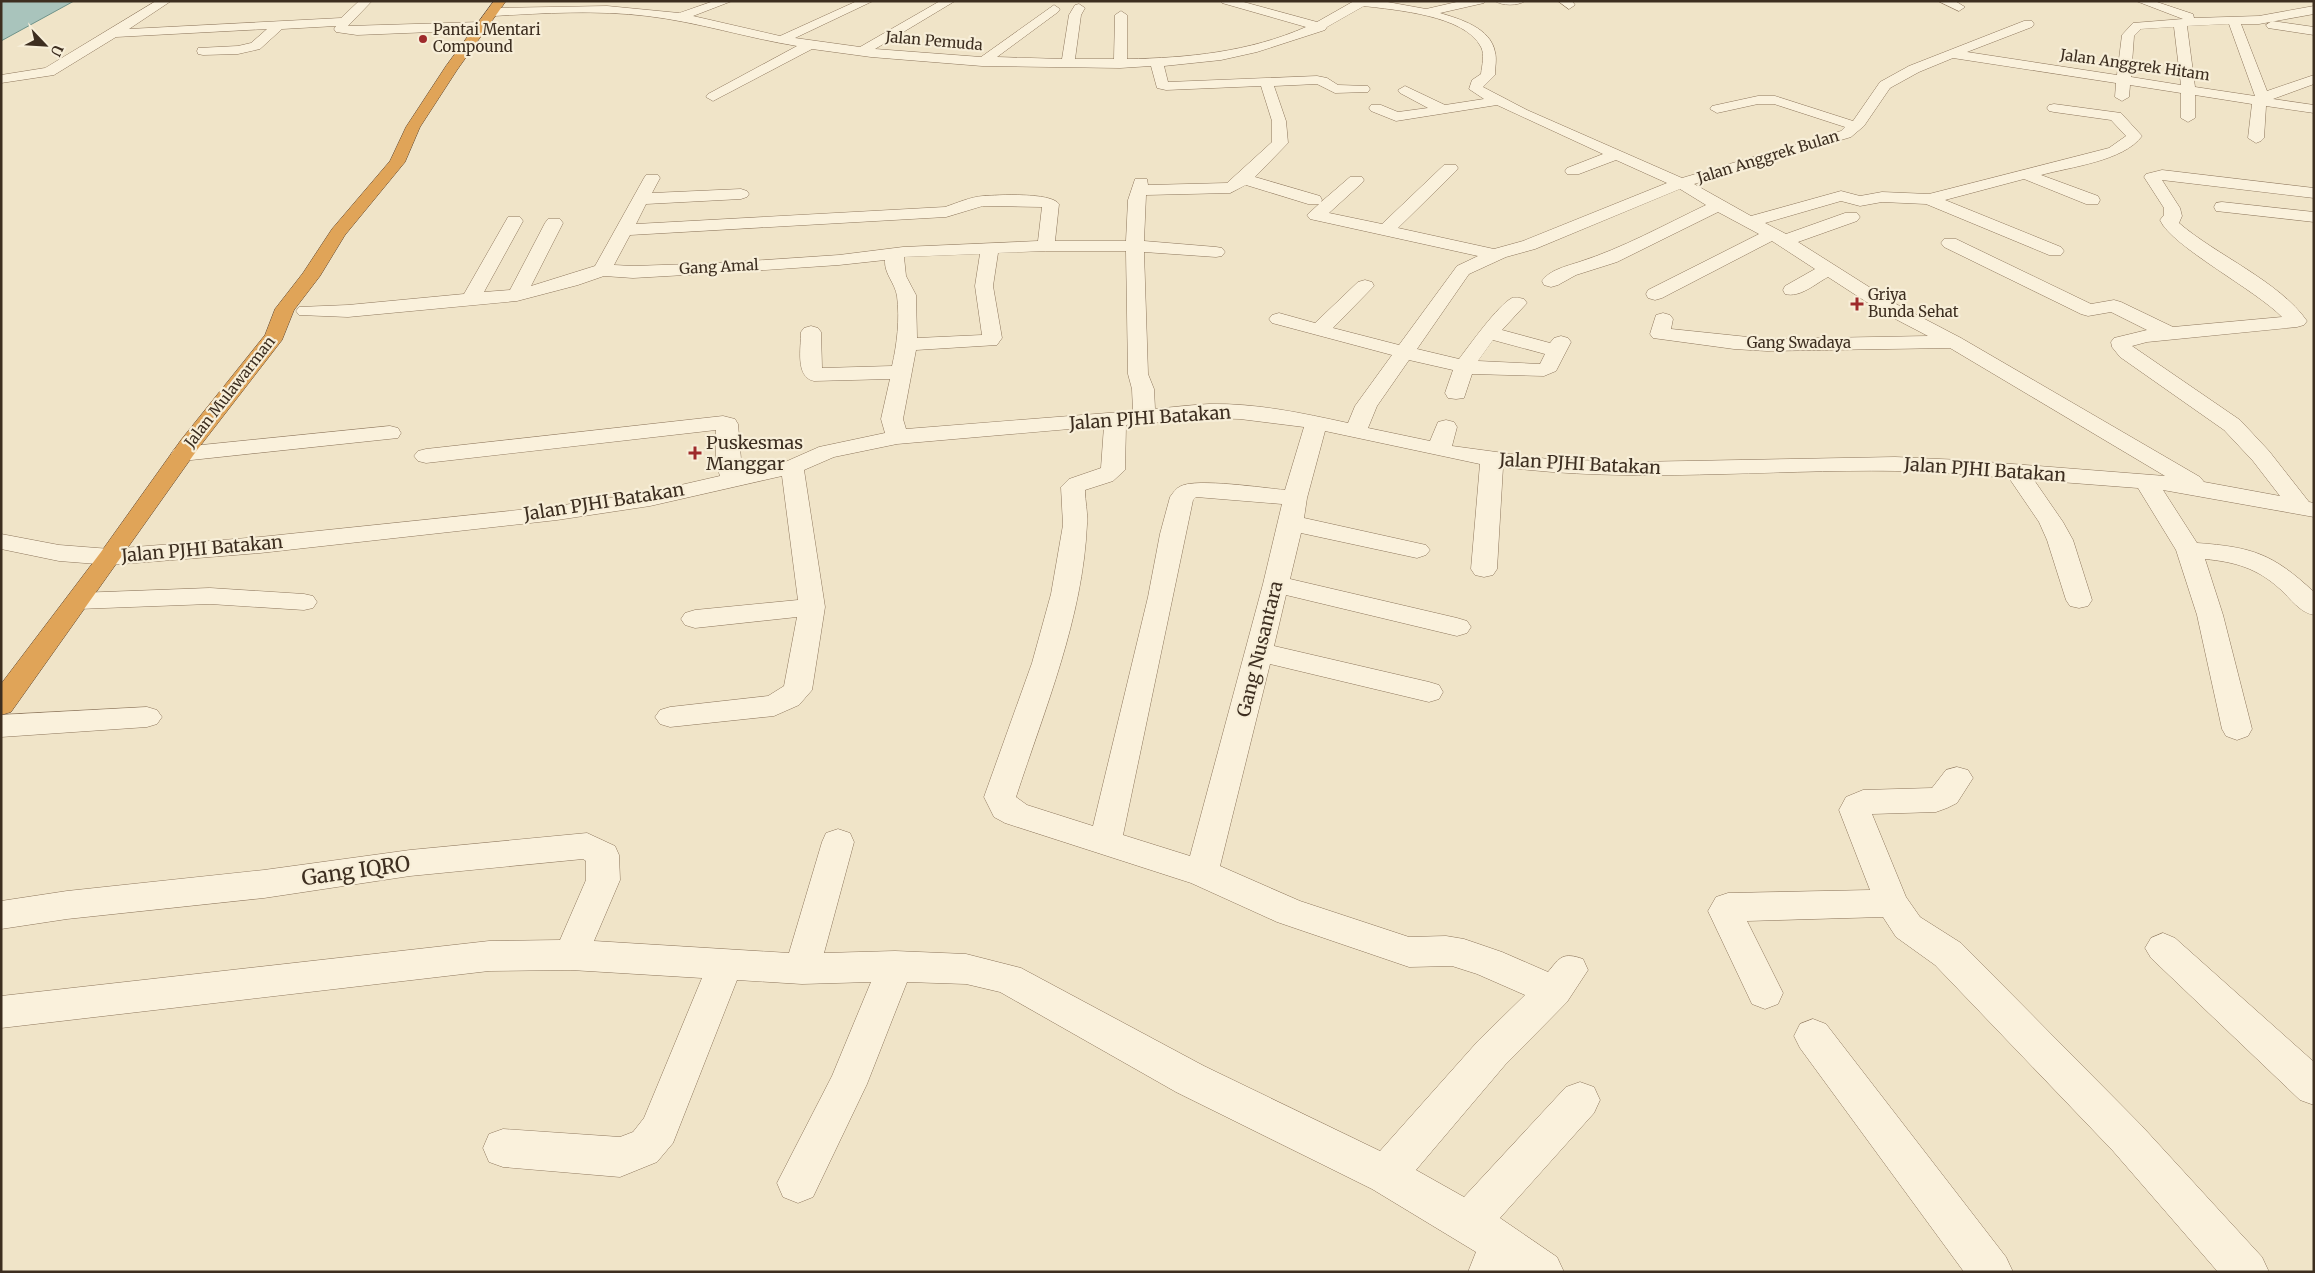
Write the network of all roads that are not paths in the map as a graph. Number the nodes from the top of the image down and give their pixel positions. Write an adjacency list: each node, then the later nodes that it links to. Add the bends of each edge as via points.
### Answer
1 (165, 1): 30 (street)
2 (366, 1): 24 (street)
3 (726, 1): 21 (street)
4 (867, 1): 32 (street)
5 (949, 1): 35 (street)
6 (1226, 1): 29 (street)
7 (1480, 1): 19 (street)
8 (1502, 1): 9 (street); 18 (street)
9 (1519, 1)
10 (1944, 1): 14 (street)
11 (2142, 1): 22 (street)
12 (1363, 2): 19 (street); 29 (street, Jalan Pemuda)
13 (497, 7): 21 (street, Jalan Pemuda, via 604,10); 28 (highway, Jalan Mulawarman)
14 (1959, 7)
15 (1079, 8): 38 (street, via 1075,15)
16 (1054, 9): 37 (street)
17 (2314, 10): 23 (street)
18 (1511, 11)
19 (1422, 13): 51 (street, via 1459,22 1477,34 1488,47 1490,59 1488,75 1476,88)
20 (1121, 15): 40 (street)
21 (680, 17): 32 (street, Jalan Pemuda)
22 (2202, 21): 23 (street); 25 (street)
23 (2240, 21): 31 (street, via 2294,28); 50 (street)
24 (344, 22): 27 (street); 28 (street, via 340,29 352,31)
25 (2180, 22): 44 (street, via 2137,26 2128,34); 47 (street)
26 (2028, 24): 36 (street, Jalan Anggrek Bulan)
27 (279, 25): 30 (street); 34 (street, via 255,46)
28 (481, 26): 68 (highway, Jalan Mulawarman, via 413,128 397,162)
29 (1321, 27): 39 (street, Jalan Pemuda, via 1301,36 1218,57)
30 (113, 33): 42 (street, via 49,72)
31 (2311, 36)
32 (781, 40): 33 (street, Jalan Pemuda)
33 (809, 45): 35 (street, Jalan Pemuda); 49 (street)
34 (203, 52)
35 (863, 52): 37 (street, Jalan Pemuda)
36 (1950, 54): 41 (street, Jalan Anggrek Hitam); 58 (street, Jalan Anggrek Bulan, via 1885,85)
37 (982, 62): 38 (street, Jalan Pemuda)
38 (1068, 63): 40 (street, Jalan Pemuda)
39 (1157, 63): 40 (street, Jalan Pemuda); 45 (street, via 1162,85 1166,86)
40 (1120, 64)
41 (2062, 76): 44 (street, Jalan Anggrek Hitam); 56 (street, via 2053,111)
42 (1, 79)
43 (2314, 79): 50 (street)
44 (2125, 80): 47 (street, Jalan Anggrek Hitam); 56 (street, via 2120,112)
45 (1266, 82): 46 (street, via 1317,80 1335,89); 65 (street, via 1279,121 1280,143)
46 (1363, 89)
47 (2188, 89): 50 (street, Jalan Anggrek Hitam); 57 (street)
48 (1405, 90): 54 (street)
49 (713, 97)
50 (2261, 98): 52 (street, Jalan Anggrek Hitam); 59 (street)
51 (1497, 101): 54 (street); 60 (street)
52 (2314, 108)
53 (1717, 109): 58 (street, via 1758,100 1775,100)
54 (1444, 110): 55 (street, via 1396,117)
55 (1373, 114)
56 (2116, 116): 63 (street, via 2134,136 2130,141 2114,151)
57 (2188, 118)
58 (1855, 126): 67 (street, Jalan Anggrek Bulan, via 1846,134)
59 (2256, 138)
60 (1616, 155): 62 (street); 67 (street)
61 (1450, 168): 85 (street)
62 (1573, 171)
63 (2025, 174): 72 (street); 74 (street)
64 (652, 178): 71 (street)
65 (1244, 178): 73 (street); 90 (street, via 1230,188 1219,189 1140,186 1136,200)
66 (1356, 180): 85 (street, via 1316,215)
67 (1681, 183): 76 (street); 95 (street, Jalan Anggrek Bulan, via 1529,245)
68 (377, 184): 87 (highway); 98 (highway, Jalan Mulawarman, via 335,240)
69 (2314, 193): 109 (street, via 2162,175 2152,177 2172,208 2171,225)
70 (741, 194): 71 (street)
71 (640, 199): 84 (street)
72 (1929, 199): 75 (street, via 1882,197); 92 (street)
73 (1314, 200)
74 (2092, 200)
75 (1860, 201): 78 (street); 82 (street, via 1838,197)
76 (1718, 206): 82 (street); 99 (street, via 1611,258 1569,271)
77 (2222, 206): 80 (street)
78 (1885, 214)
79 (1851, 217): 86 (street)
80 (2314, 218)
81 (514, 221): 104 (street)
82 (1750, 222): 86 (street)
83 (554, 223): 103 (street)
84 (625, 230): 89 (street, via 946,212 982,202 1054,197); 97 (street)
85 (1386, 230): 95 (street)
86 (1778, 237): 96 (street); 102 (street)
87 (357, 238)
88 (1950, 243): 113 (street, via 2088,310 2114,306)
89 (1046, 246): 90 (street, Gang Amal); 91 (street, Gang Amal)
90 (1135, 246): 93 (street, Gang Amal); 121 (street, via 1138,374 1143,390)
91 (990, 249): 94 (street, Gang Amal); 116 (street, via 984,286 990,341)
92 (2055, 251)
93 (1216, 252)
94 (895, 253): 97 (street, Gang Amal, via 720,268 633,272); 116 (street, via 897,276 906,294)
95 (1496, 254): 117 (street, Jalan Anggrek Bulan, via 1463,270)
96 (1828, 269): 101 (street); 115 (street, via 1889,308)
97 (602, 270): 103 (street, Gang Amal, via 571,282)
98 (320, 278): 106 (highway); 114 (highway, Jalan Mulawarman, via 285,309)
99 (1551, 281)
100 (1365, 286): 110 (street)
101 (1792, 290)
102 (1655, 294)
103 (517, 295): 104 (street, Gang Amal)
104 (470, 301): 106 (street, Gang Amal)
105 (1517, 303): 112 (street)
106 (306, 312): 114 (highway)
107 (1663, 319): 115 (street, Gang Swadaya, via 1660,334 1734,343)
108 (1279, 320): 110 (street)
109 (2305, 321): 113 (street)
110 (1319, 331): 117 (street)
111 (811, 332): 119 (street, via 814,375)
112 (1488, 333): 118 (street); 118 (street, via 1559,346 1549,367 1544,370)
113 (2171, 334): 136 (street, via 2121,342 2122,347 2232,425)
114 (275, 336): 128 (highway, Jalan Mulawarman)
115 (1954, 342): 135 (street)
116 (907, 344): 119 (street)
117 (1404, 353): 118 (street); 124 (street, Jalan Anggrek Bulan, via 1366,406)
118 (1464, 367): 120 (street)
119 (901, 372): 126 (street, via 892,419)
120 (1456, 393)
121 (1130, 417): 122 (street, Jalan PJHI Batakan, via 1240,412 1290,417); 126 (street, Jalan PJHI Batakan); 160 (street, via 1113,470 1100,478 1078,482 1073,487 1076,523 1061,611 1000,798 1005,808 1016,814)
122 (1316, 424): 124 (street, Jalan PJHI Batakan); 137 (street, Gang Nusantara)
123 (1446, 427): 127 (street)
124 (1355, 432): 127 (street, Jalan PJHI Batakan)
125 (390, 433): 128 (street)
126 (897, 437): 131 (street, Jalan PJHI Batakan, via 827,452)
127 (1439, 450): 130 (street, Jalan PJHI Batakan)
128 (182, 454): 141 (highway, Jalan Mulawarman)
129 (426, 456): 133 (street, via 723,423 727,424 728,463)
130 (1492, 459): 132 (street, Jalan PJHI Batakan, via 1548,466 1634,469 1895,464); 142 (street)
131 (792, 466): 133 (street, Jalan PJHI Batakan); 147 (street)
132 (2016, 471): 134 (street, Jalan PJHI Batakan); 144 (street, via 2060,540)
133 (732, 479): 141 (street, Jalan PJHI Batakan, via 650,499 557,513 260,545)
134 (2146, 482): 135 (street, Jalan PJHI Batakan); 140 (street)
135 (2203, 489): 136 (street, Jalan PJHI Batakan)
136 (2307, 509)
137 (1293, 510): 139 (street); 143 (street, Gang Nusantara); 160 (street, via 1200,490 1182,497)
138 (1, 541): 141 (street, Jalan PJHI Batakan, via 59,553)
139 (1417, 550)
140 (2189, 550): 148 (street, via 2227,554 2262,564); 157 (street, via 2210,614)
141 (110, 557): 145 (highway, Jalan Mulawarman)
142 (1484, 568)
143 (1276, 584): 150 (street); 151 (street, Gang Nusantara)
144 (2079, 600)
145 (78, 601): 146 (street, via 210,596); 153 (highway, Jalan Mulawarman)
146 (304, 602)
147 (812, 607): 149 (street); 155 (street, via 798,690 789,698 774,706)
148 (2314, 607)
149 (695, 619)
150 (1457, 627)
151 (1259, 652): 152 (street); 161 (street, Gang Nusantara)
152 (1429, 692)
153 (1, 705)
154 (147, 717): 156 (street)
155 (670, 717)
156 (1, 726)
157 (2237, 728)
158 (1957, 778): 162 (street, via 1946,795 1936,800 1863,802 1857,805 1855,810)
159 (838, 842): 168 (street)
160 (1105, 842): 161 (street)
161 (1202, 873): 175 (street, via 1289,912 1409,952 1434,950 1467,955 1562,980 1459,1088)
162 (1892, 903): 169 (street, via 1728,907 1725,911); 180 (street, via 1908,927 1948,954 2127,1138)
163 (1, 915): 165 (street, Gang IQRO, via 410,863 587,846 603,855 603,880)
164 (2163, 948): 172 (street)
165 (571, 955): 166 (street); 170 (street, via 489,956)
166 (725, 966): 168 (street); 174 (street, via 659,1130 638,1153 620,1157)
167 (895, 966): 168 (street); 175 (street, via 966,969 1008,978 1190,1079); 176 (street, via 848,1084)
168 (802, 969)
169 (1765, 993)
170 (1, 1012)
171 (1813, 1036): 179 (street)
172 (2314, 1087)
173 (1580, 1100): 177 (street)
174 (503, 1148)
175 (1386, 1175): 177 (street)
176 (798, 1184)
177 (1486, 1246): 178 (street)
178 (1542, 1272)
179 (1991, 1272)
180 (2247, 1272)

